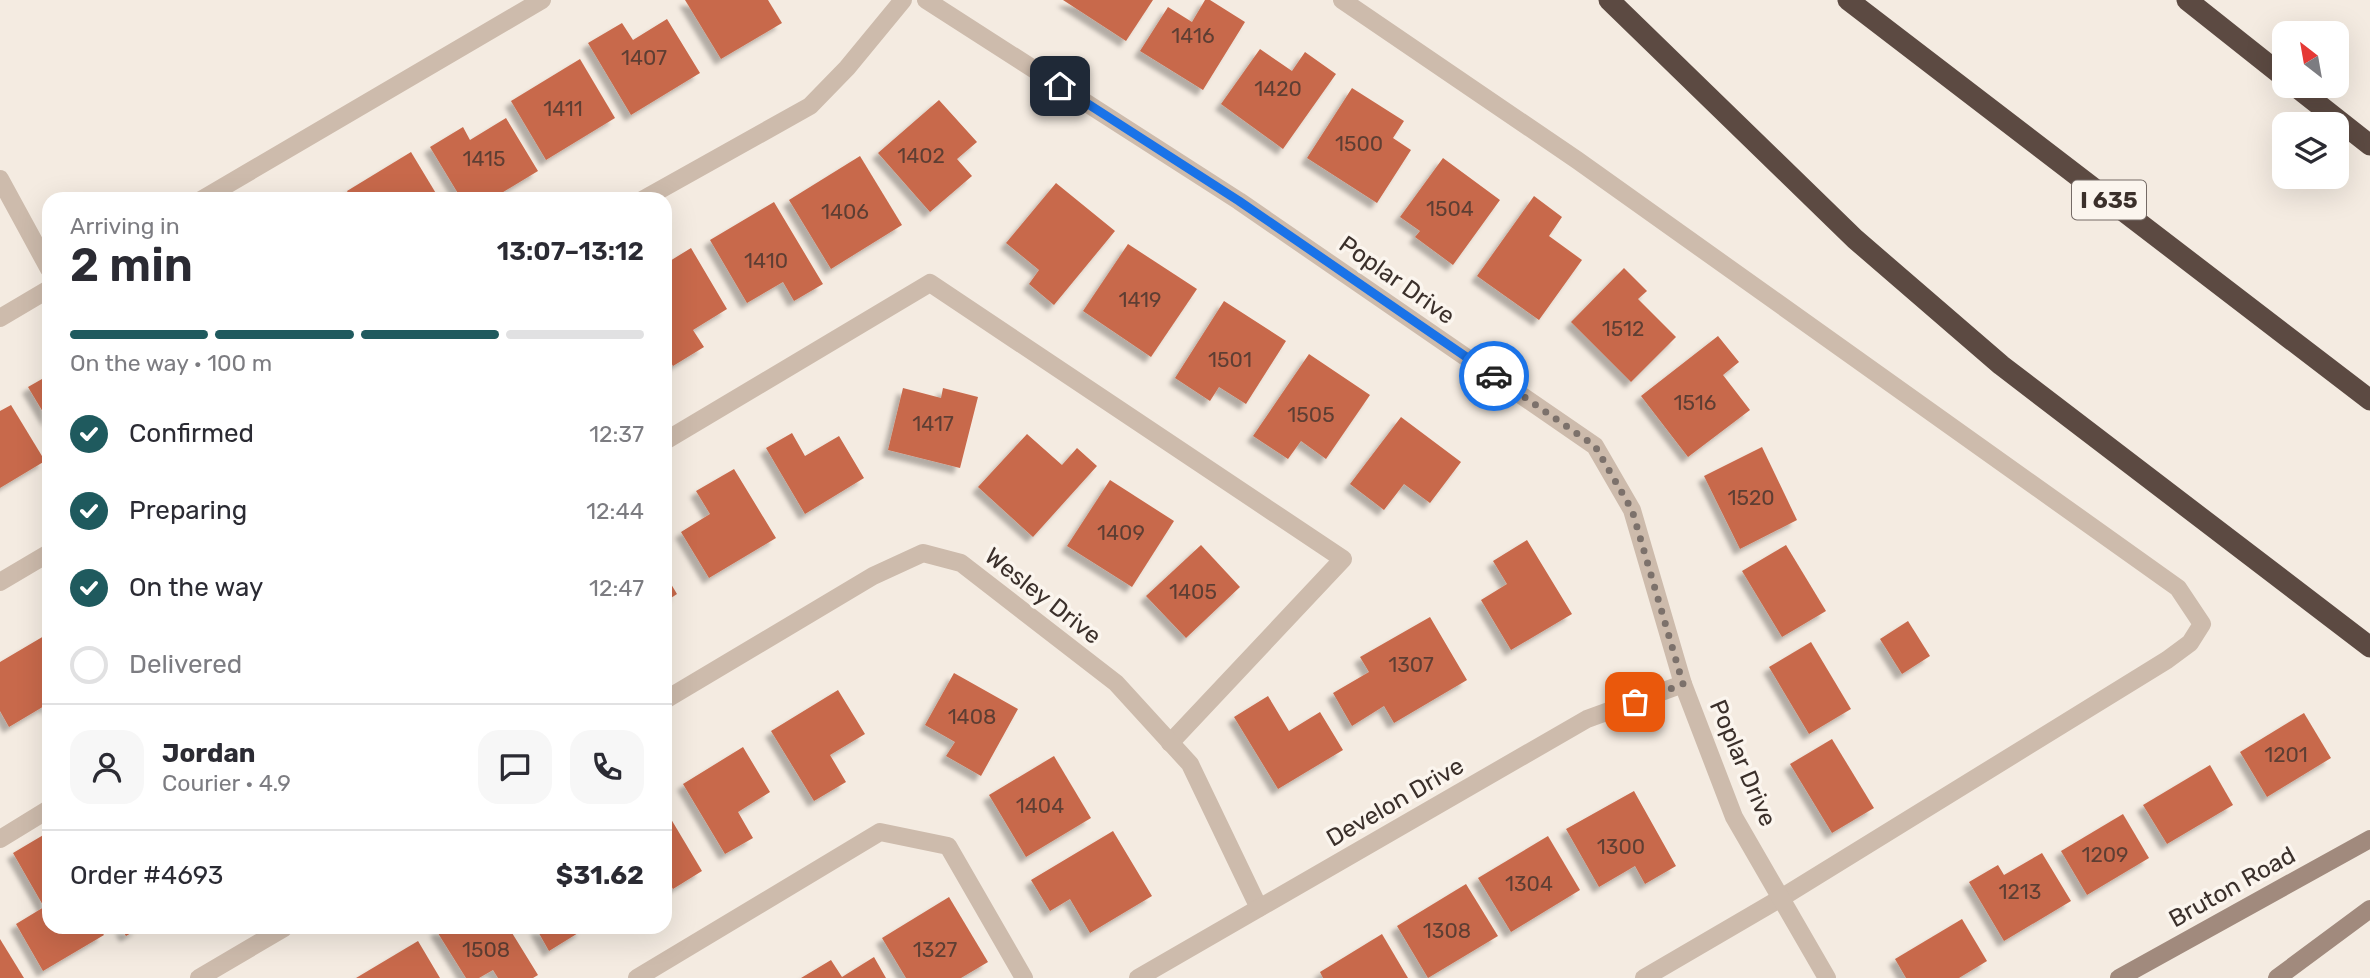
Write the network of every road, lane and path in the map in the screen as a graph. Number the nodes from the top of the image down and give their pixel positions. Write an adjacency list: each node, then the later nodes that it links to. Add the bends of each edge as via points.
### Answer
1 (542, 0): 12 (street)
2 (903, 0): 13 (street, via 810,106)
3 (926, 0): 22 (street, Poplar Drive, via 1239,201 1595,446 1632,510)
4 (1342, 0): 28 (street, via 1577,160 2178,588 2202,624 2190,643 2167,660)
5 (1609, 0): 21 (highway, via 1855,239 2001,365)
6 (1849, 0): 17 (highway, I 635)
7 (2187, 0): 8 (highway)
8 (2272, 67)
9 (2310, 98): 10 (highway)
10 (2370, 145)
11 (0, 179): 14 (street)
12 (215, 192)
13 (656, 192)
14 (42, 257)
15 (42, 293): 16 (street)
16 (0, 318)
17 (2370, 400)
18 (672, 438): 24 (street, via 930,284 1343,559)
19 (42, 556): 20 (street)
20 (0, 582)
21 (2370, 647)
22 (1683, 684): 28 (street, Poplar Drive, via 1734,817); 29 (street, Develon Drive, via 1587,719)
23 (672, 696): 24 (street, Wesley Drive, via 873,576 923,553 961,563 1116,683)
24 (1170, 743): 29 (street, Wesley Drive, via 1190,764)
25 (42, 813): 26 (street)
26 (0, 839)
27 (2370, 839): 38 (main road, Bruton Road)
28 (1781, 898): 36 (street); 37 (street, Poplar Drive)
29 (1259, 908): 35 (street, Develon Drive)
30 (2370, 909): 39 (main road)
31 (274, 934): 32 (street)
32 (199, 978)
33 (637, 978): 34 (street, via 880,832 948,846)
34 (1024, 978)
35 (1138, 978)
36 (1644, 978)
37 (1827, 978)
38 (2119, 978)
39 (2277, 978)

